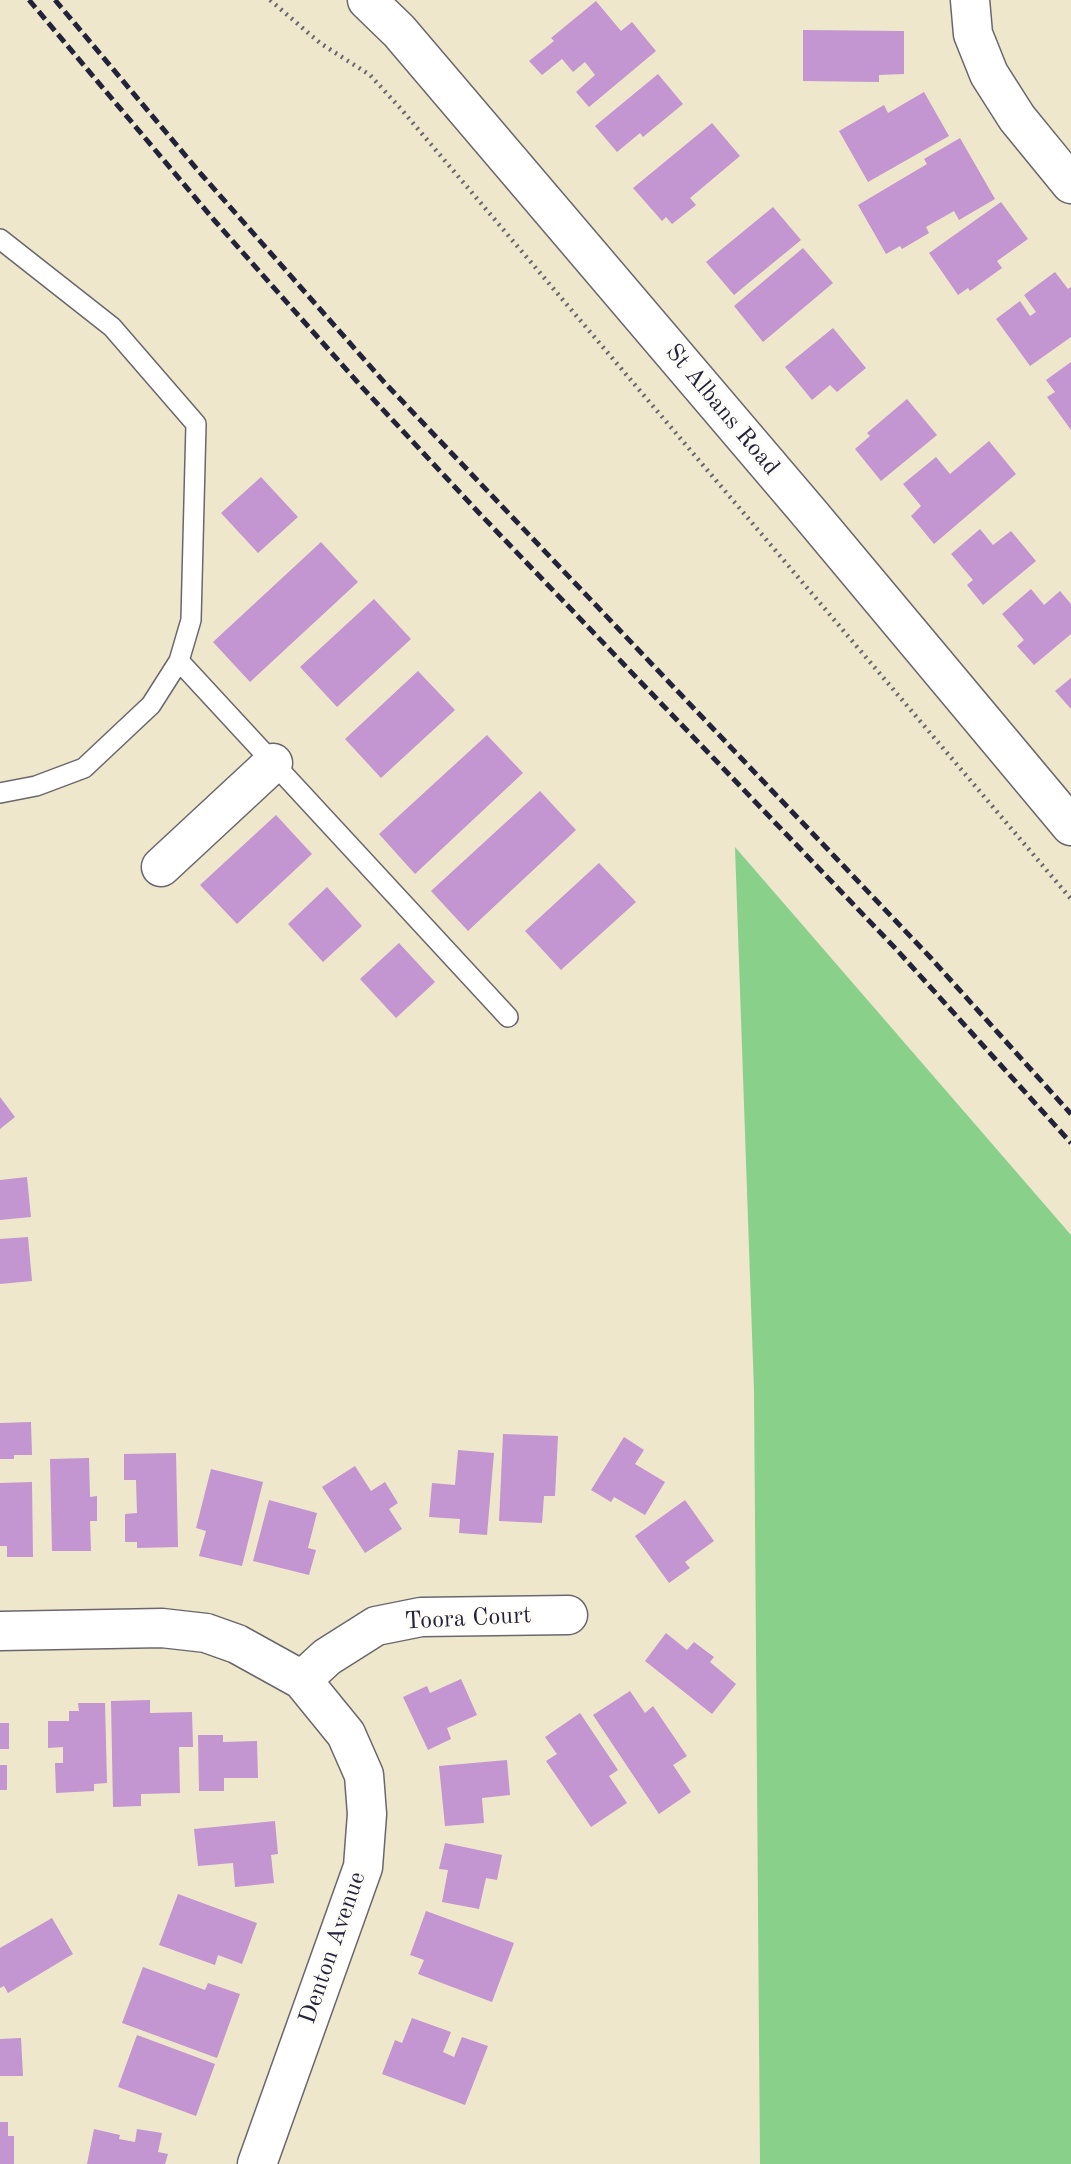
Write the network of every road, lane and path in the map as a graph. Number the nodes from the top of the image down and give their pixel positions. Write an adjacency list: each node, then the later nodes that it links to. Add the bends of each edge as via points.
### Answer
1 (271, 0): 12 (path, via 320,43 370,75 401,109)
2 (367, 0): 4 (street, St Albans Road)
3 (970, 0): 5 (street, via 973,34 989,74 1017,118)
4 (401, 16): 10 (street, St Albans Road)
5 (1071, 184)
6 (0, 239): 7 (lane, via 112,327 196,424 191,620)
7 (179, 661): 8 (lane); 9 (lane, via 151,705 83,768 36,786)
8 (273, 763): 11 (street); 13 (lane)
9 (0, 793)
10 (1071, 826)
11 (161, 867)
12 (1071, 899)
13 (508, 1017)
14 (568, 1615): 16 (street, Toora Court, via 421,1617 376,1626 327,1657)
15 (0, 1631): 16 (street, Denton Avenue, via 162,1629 206,1633 237,1644)
16 (302, 1680): 17 (street, Denton Avenue, via 346,1734 363,1775 368,1814 363,1867)
17 (257, 2164)

